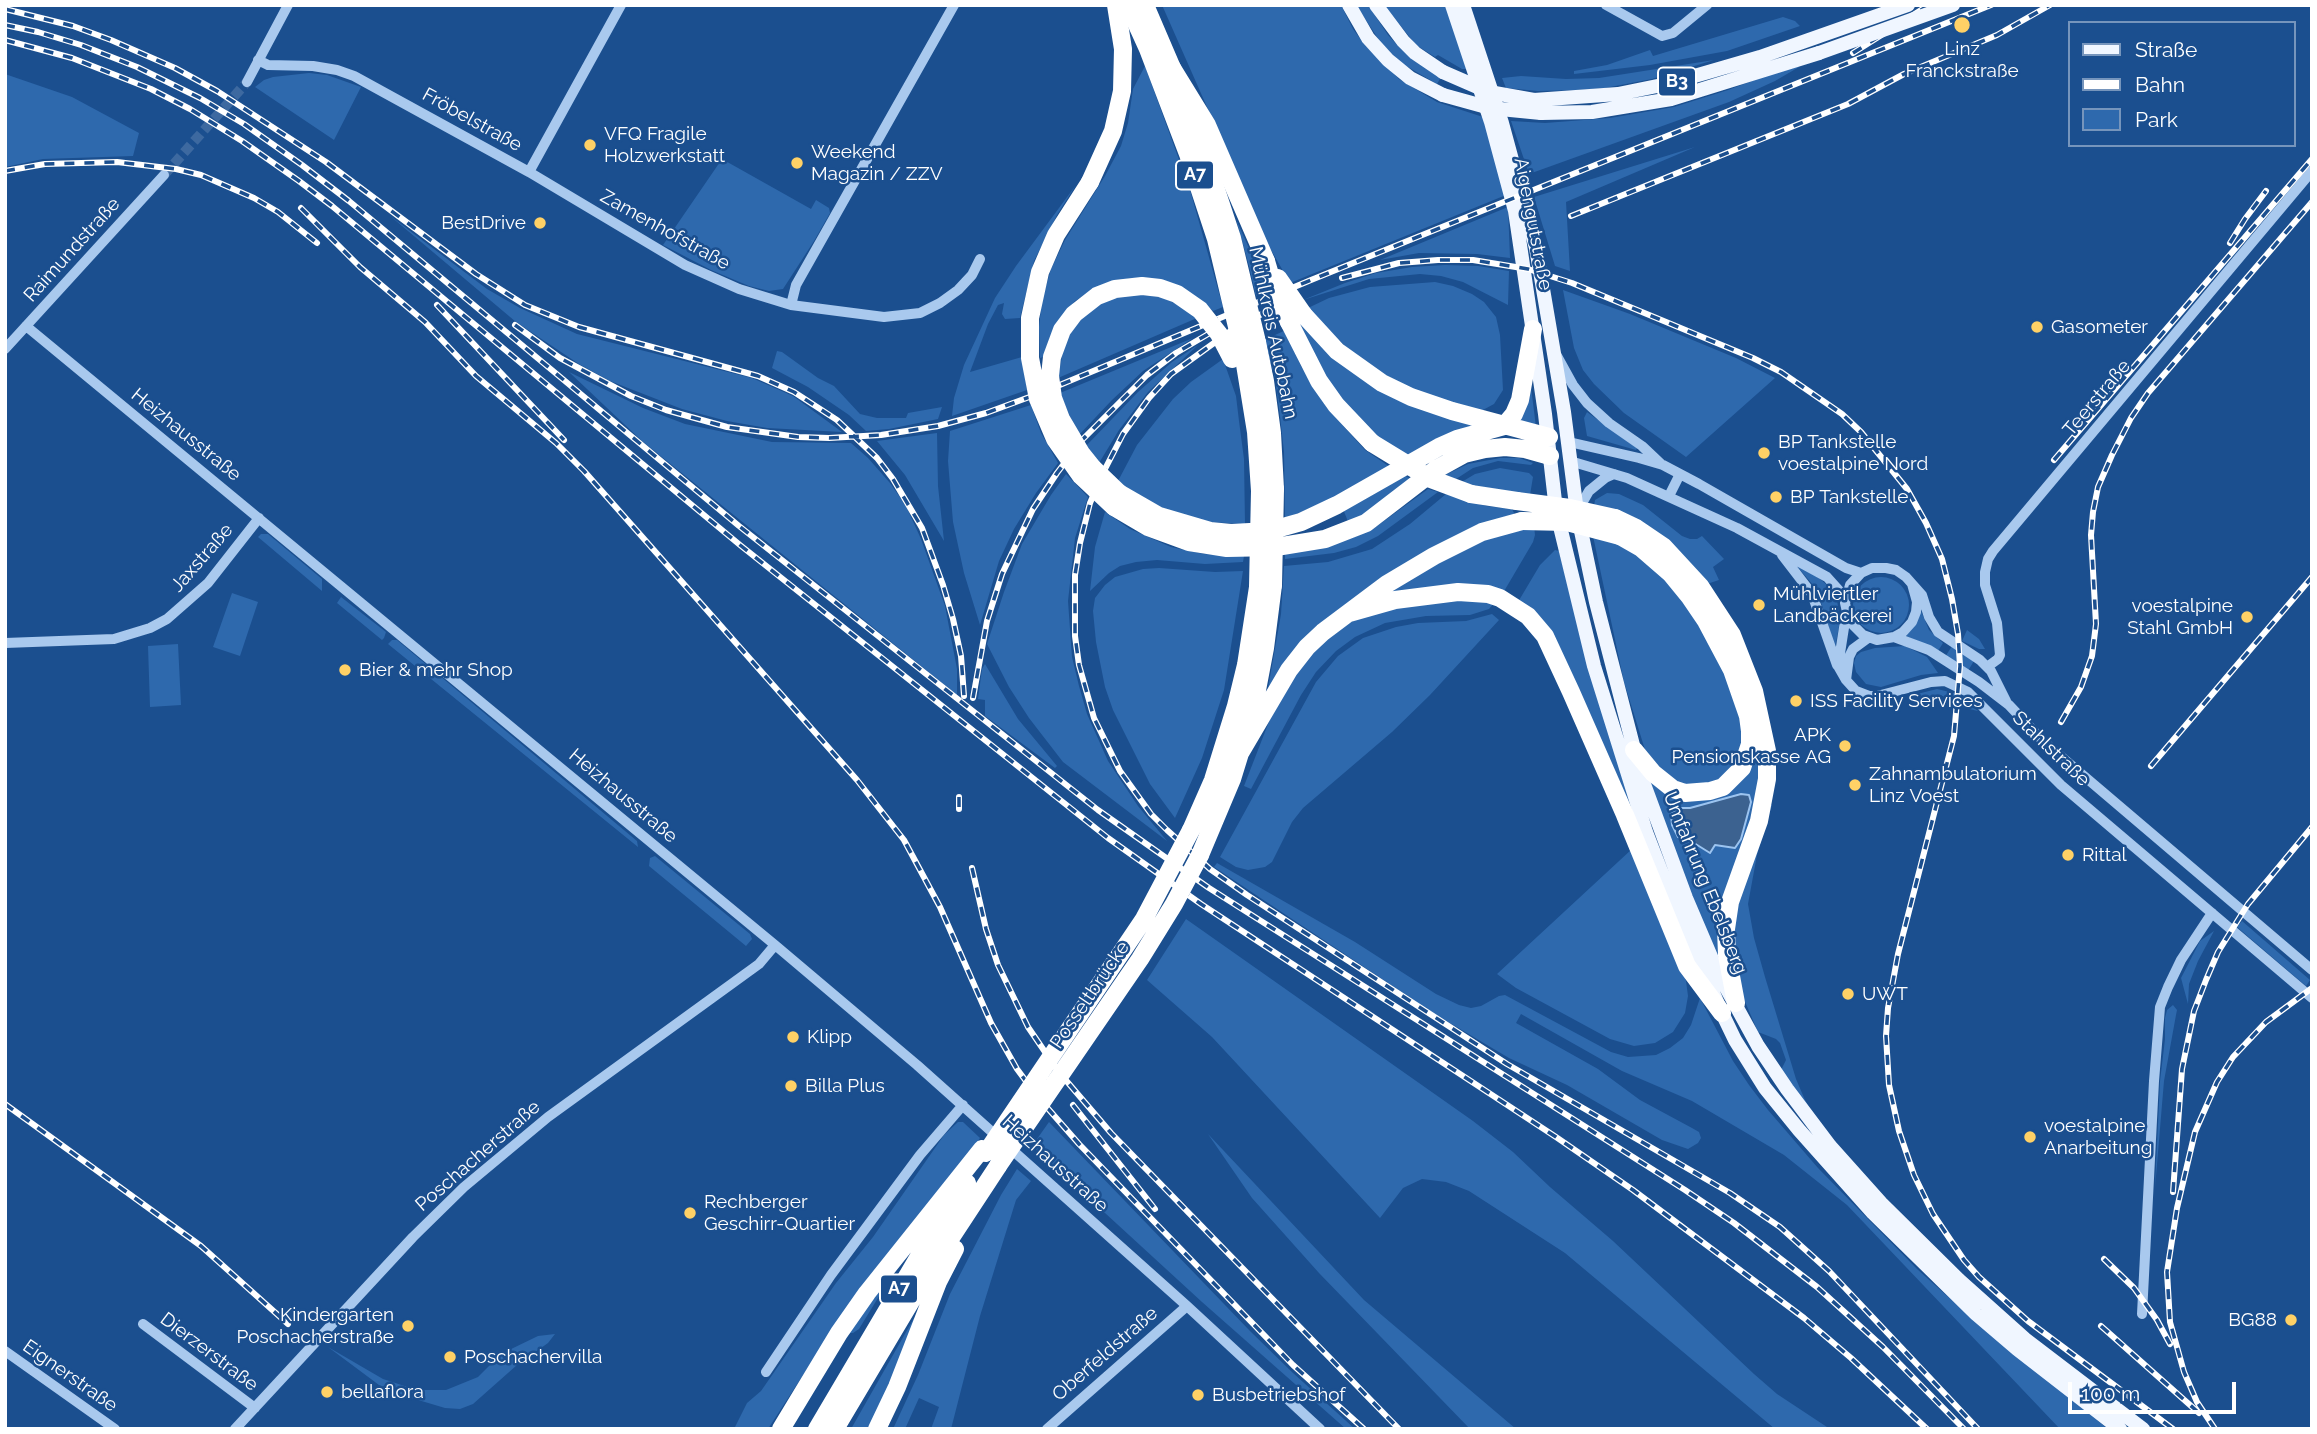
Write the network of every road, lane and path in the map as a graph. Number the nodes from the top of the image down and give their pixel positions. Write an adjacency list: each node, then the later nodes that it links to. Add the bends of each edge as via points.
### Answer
1 (288, 5): 15 (street)
2 (621, 5): 20 (street, Fröbelstraße)
3 (954, 5): 23 (street, via 796,285)
4 (1115, 5): 40 (highway, bridge, via 1124,66 1118,113 1100,162 1045,258 1029,338 1032,374 1049,426 1090,486)
5 (1128, 5): 29 (highway, Mühlkreis Autobahn / A7, bridge, via 1188,154 1216,239)
6 (1145, 5): 16 (highway, Mühlkreis Autobahn / A7)
7 (1349, 5): 18 (main road, B3, bridge, via 1368,38 1410,78 1443,95 1490,108)
8 (1376, 5): 18 (main road, B3, bridge, via 1403,41 1443,72)
9 (1452, 5): 26 (main road, Aigengutstraße, via 1508,181)
10 (1463, 5): 28 (main road, Aigengutstraße, via 1518,178)
11 (1606, 5): 12 (street, via 1662,36 1674,33)
12 (1707, 5)
13 (1908, 5): 18 (main road, B3, via 1711,73)
14 (1953, 5): 18 (main road, B3, bridge, via 1819,53 1660,101 1592,112)
15 (258, 60): 17 (street); 20 (street, Fröbelstraße, via 354,76)
16 (1172, 68): 24 (highway, bridge, via 1207,125 1274,288); 29 (highway, Mühlkreis Autobahn / A7, bridge, via 1231,238)
17 (247, 82)
18 (1537, 107)
19 (2312, 171): 56 (street, Teerstraße, via 1993,551 1985,585 2000,649 1998,659)
20 (528, 172): 23 (street, Zamenhofstraße, via 685,265)
21 (164, 175): 25 (street, Raimundstraße)
22 (980, 260): 23 (street, Zamenhofstraße, via 958,290 920,313 884,317)
23 (791, 305)
24 (1296, 318): 30 (highway, via 1381,383); 67 (highway, bridge, via 1319,381 1372,443 1431,480 1471,494 1570,508 1636,528 1664,547 1700,586 1732,635 1748,672 1767,751 1764,800 1730,902 1726,929)
25 (26, 326): 27 (street, Raimundstraße); 42 (street, Heizhausstraße)
26 (1533, 328): 30 (highway, via 1520,400); 31 (main road, Aigengutstraße)
27 (5, 349)
28 (1554, 349): 32 (main road, Aigengutstraße); 35 (street, via 1587,403)
29 (1244, 351): 38 (highway, via 1243,399); 38 (highway, Mühlkreis Autobahn / A7, via 1270,420); 40 (highway, bridge, via 1219,334 1200,310 1160,289 1132,286 1106,292 1088,301 1067,322 1052,357 1053,398 1081,453)
30 (1504, 426): 31 (highway); 40 (highway, via 1448,443 1320,513 1269,531 1231,533 1186,526)
31 (1549, 437): 32 (main road); 33 (main road, Aigengutstraße)
32 (1569, 442): 34 (main road, Umfahrung Ebelsberg); 35 (street)
33 (1550, 456): 34 (main road); 40 (highway, via 1505,447 1464,454 1434,470 1366,523 1325,539 1276,547 1227,548 1189,542 1148,527); 67 (main road, Umfahrung Ebelsberg, via 1556,510 1605,705 1651,844)
34 (1570, 461): 36 (street); 41 (main road, Umfahrung Ebelsberg)
35 (1663, 466): 37 (street)
36 (1614, 474): 39 (street); 41 (street, via 1589,491)
37 (1680, 474): 39 (street); 44 (street)
38 (1262, 490): 48 (highway, Mühlkreis Autobahn / A7, bridge); 48 (highway, Mühlkreis Autobahn / A7, bridge, via 1260,533)
39 (1669, 496): 43 (street)
40 (1117, 500)
41 (1577, 512): 59 (main road, Umfahrung Ebelsberg)
42 (260, 518): 54 (street, Jaxstraße, via 198,592 150,628 114,639); 64 (street, Heizhausstraße)
43 (1778, 551): 45 (street); 55 (street, via 1812,594)
44 (1823, 555): 45 (street); 46 (street)
45 (1796, 560): 49 (street, via 1827,577)
46 (1861, 573): 47 (street, via 1872,568 1896,570); 49 (street)
47 (1912, 584): 52 (street, via 1916,612 1912,622); 56 (street, via 1922,595 1938,632)
48 (1266, 586): 60 (highway, Mühlkreis Autobahn / A7, via 1265,648); 61 (highway, Mühlkreis Autobahn / A7, via 1236,706 1213,780)
49 (1845, 597): 51 (street)
50 (1349, 613): 59 (highway, bridge, via 1387,584 1482,532 1522,521 1567,522 1620,536 1671,574 1706,621 1732,670 1750,731 1742,768 1723,787 1710,791 1673,789); 60 (highway, via 1307,647 1289,670); 67 (highway, via 1395,600 1474,592 1500,598 1528,616 1545,636 1687,966)
51 (1846, 615): 53 (street); 55 (street)
52 (1894, 637): 53 (street); 58 (street, via 1929,650)
53 (1868, 638): 57 (street, via 1853,649)
54 (5, 643)
55 (1838, 666): 57 (street)
56 (1987, 667): 58 (street)
57 (1846, 680): 63 (street, Stahlstraße, via 1869,696 1945,681 1968,692 2055,780)
58 (2009, 705): 65 (street, via 2044,742)
59 (1634, 750): 67 (main road, Umfahrung Ebelsberg)
60 (1239, 755): 62 (highway, Mühlkreis Autobahn / A7)
61 (1191, 830): 69 (highway, Posseltbrücke / A7, bridge, via 1144,919 1004,1126)
62 (1206, 842): 69 (highway, Posseltbrücke / A7, bridge, via 1140,959)
63 (2213, 913): 66 (street, Stahlstraße); 71 (street, via 2182,960 2160,1007)
64 (775, 945): 68 (street, Heizhausstraße); 75 (street, Poschacherstraße, via 759,964 548,1117 464,1187)
65 (2312, 970)
66 (2312, 998)
67 (1729, 1008): 84 (main road, Umfahrung Ebelsberg, via 1735,1040 1765,1088 1873,1213 1976,1314); 85 (main road, Umfahrung Ebelsberg, via 1794,1100 1881,1203 2025,1339)
68 (963, 1105): 70 (street, Heizhausstraße); 74 (street, via 831,1275)
69 (989, 1162): 76 (highway, via 867,1293); 79 (highway, A7, via 918,1258); 80 (highway, A7); 81 (highway)
70 (1186, 1306): 82 (street, Oberfeldstraße); 83 (street, Heizhausstraße)
71 (2142, 1314)
72 (143, 1324): 75 (street, Dierzerstraße)
73 (5, 1351): 77 (street, Eignerstraße)
74 (766, 1372)
75 (255, 1408): 78 (street, Poschacherstraße)
76 (782, 1427)
77 (115, 1429)
78 (235, 1429)
79 (817, 1429)
80 (835, 1429)
81 (877, 1429)
82 (1047, 1429)
83 (1320, 1429)
84 (2120, 1429)
85 (2143, 1429)

